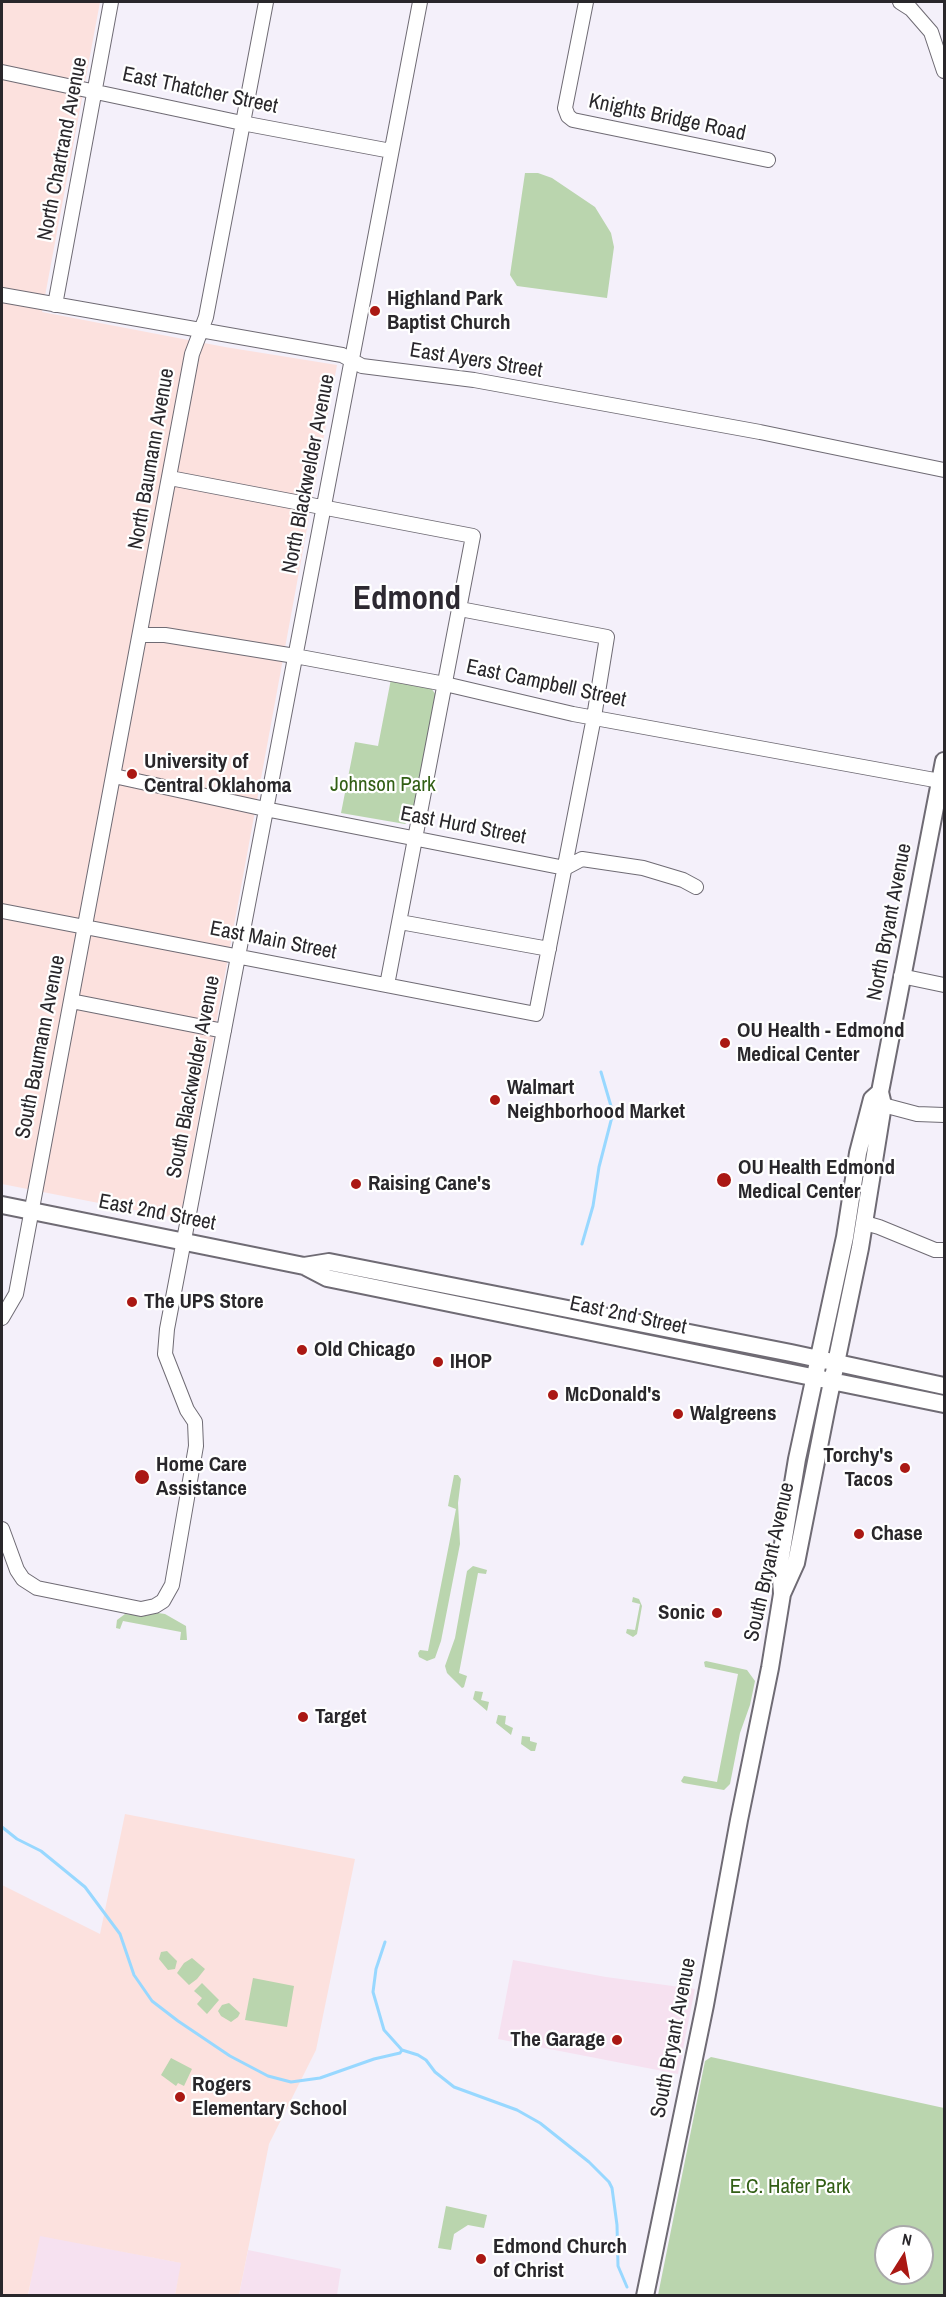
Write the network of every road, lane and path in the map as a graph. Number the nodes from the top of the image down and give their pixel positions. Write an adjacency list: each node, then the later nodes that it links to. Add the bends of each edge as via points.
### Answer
1 (111, 2): 10 (street, North Chartrand Avenue)
2 (266, 2): 11 (street, North Baumann Avenue)
3 (420, 2): 12 (street, North Blackwelder Avenue)
4 (586, 2): 13 (street, Knights Bridge Road, via 565,108 568,116)
5 (900, 2): 7 (street, via 912,9)
6 (945, 25): 7 (street)
7 (931, 32): 8 (street)
8 (945, 71)
9 (2, 72): 10 (street, East Thatcher Street)
10 (95, 91): 11 (street, East Thatcher Street); 15 (street, North Chartrand Avenue)
11 (242, 123): 12 (street, East Thatcher Street); 16 (street, North Baumann Avenue)
12 (391, 151): 17 (street, North Blackwelder Avenue)
13 (768, 160)
14 (2, 295): 15 (street, East Ayers Street)
15 (55, 305): 16 (street, East Ayers Street)
16 (203, 330): 17 (street, East Ayers Street); 19 (street, North Baumann Avenue, via 192,354)
17 (352, 360): 18 (street, East Ayers Street, via 362,366 474,380); 20 (street, North Blackwelder Avenue)
18 (945, 470)
19 (170, 478): 20 (street); 22 (street, North Baumann Avenue)
20 (324, 506): 21 (street, via 473,536); 23 (street, North Blackwelder Avenue)
21 (460, 609): 24 (street); 25 (street, via 607,637)
22 (141, 635): 23 (street, East Campbell Street, via 165,635); 27 (street, North Baumann Avenue)
23 (295, 656): 24 (street, East Campbell Street); 29 (street, North Blackwelder Avenue)
24 (445, 684): 25 (street, East Campbell Street); 30 (street)
25 (594, 717): 28 (street, East Campbell Street); 31 (street)
26 (945, 761): 28 (main road, North Bryant Avenue)
27 (114, 776): 29 (street, East Hurd Street); 35 (street, North Baumann Avenue)
28 (940, 781): 38 (main road, North Bryant Avenue)
29 (265, 809): 30 (street, East Hurd Street); 37 (street, North Blackwelder Avenue)
30 (416, 838): 31 (street, East Hurd Street); 34 (street)
31 (565, 868): 32 (street, East Hurd Street, via 582,859 608,862 643,868); 36 (street)
32 (696, 887)
33 (2, 911): 35 (street, East Main Street)
34 (400, 922): 36 (street); 39 (street)
35 (85, 926): 37 (street, East Main Street); 41 (street, South Baumann Avenue)
36 (549, 949): 39 (street, East Main Street, via 536,1014)
37 (238, 955): 39 (street, East Main Street); 42 (street, South Blackwelder Avenue)
38 (901, 976): 40 (street); 43 (main road, North Bryant Avenue)
39 (387, 985)
40 (945, 985)
41 (71, 1001): 42 (street); 46 (street, South Baumann Avenue)
42 (224, 1030): 48 (street, South Blackwelder Avenue)
43 (882, 1099): 44 (street, via 917,1114); 47 (main road, South Bryant Avenue); 56 (main road, via 872,1099 858,1153)
44 (945, 1115)
45 (2, 1205): 46 (main road, East 2nd Street)
46 (32, 1211): 48 (main road, East 2nd Street); 53 (street, South Baumann Avenue, via 16,1294)
47 (865, 1223): 49 (street, via 935,1250); 57 (main road, South Bryant Avenue)
48 (183, 1241): 50 (main road, East 2nd Street); 62 (street, South Blackwelder Avenue, via 165,1353 195,1422 196,1446 168,1594 155,1606 141,1609 37,1588 17,1570)
49 (945, 1250)
50 (304, 1266): 51 (main road, East 2nd Street, via 329,1262); 52 (main road, East 2nd Street, via 327,1278)
51 (424, 1281): 52 (main road, via 417,1286); 54 (main road, East 2nd Street)
52 (370, 1286): 55 (main road, East 2nd Street)
53 (2, 1318)
54 (636, 1322): 55 (main road); 56 (main road, East 2nd Street)
55 (609, 1335): 58 (main road, East 2nd Street)
56 (819, 1360): 57 (main road, East 2nd Street); 58 (main road)
57 (837, 1364): 59 (main road, South Bryant Avenue); 60 (main road, East 2nd Street)
58 (815, 1377): 59 (main road, East 2nd Street); 63 (main road, via 783,1541)
59 (832, 1382): 61 (main road, East 2nd Street); 63 (main road, South Bryant Avenue, via 796,1563)
60 (945, 1386)
61 (945, 1404)
62 (2, 1529)
63 (782, 1594): 64 (main road, South Bryant Avenue, via 705,2006)
64 (645, 2295)

